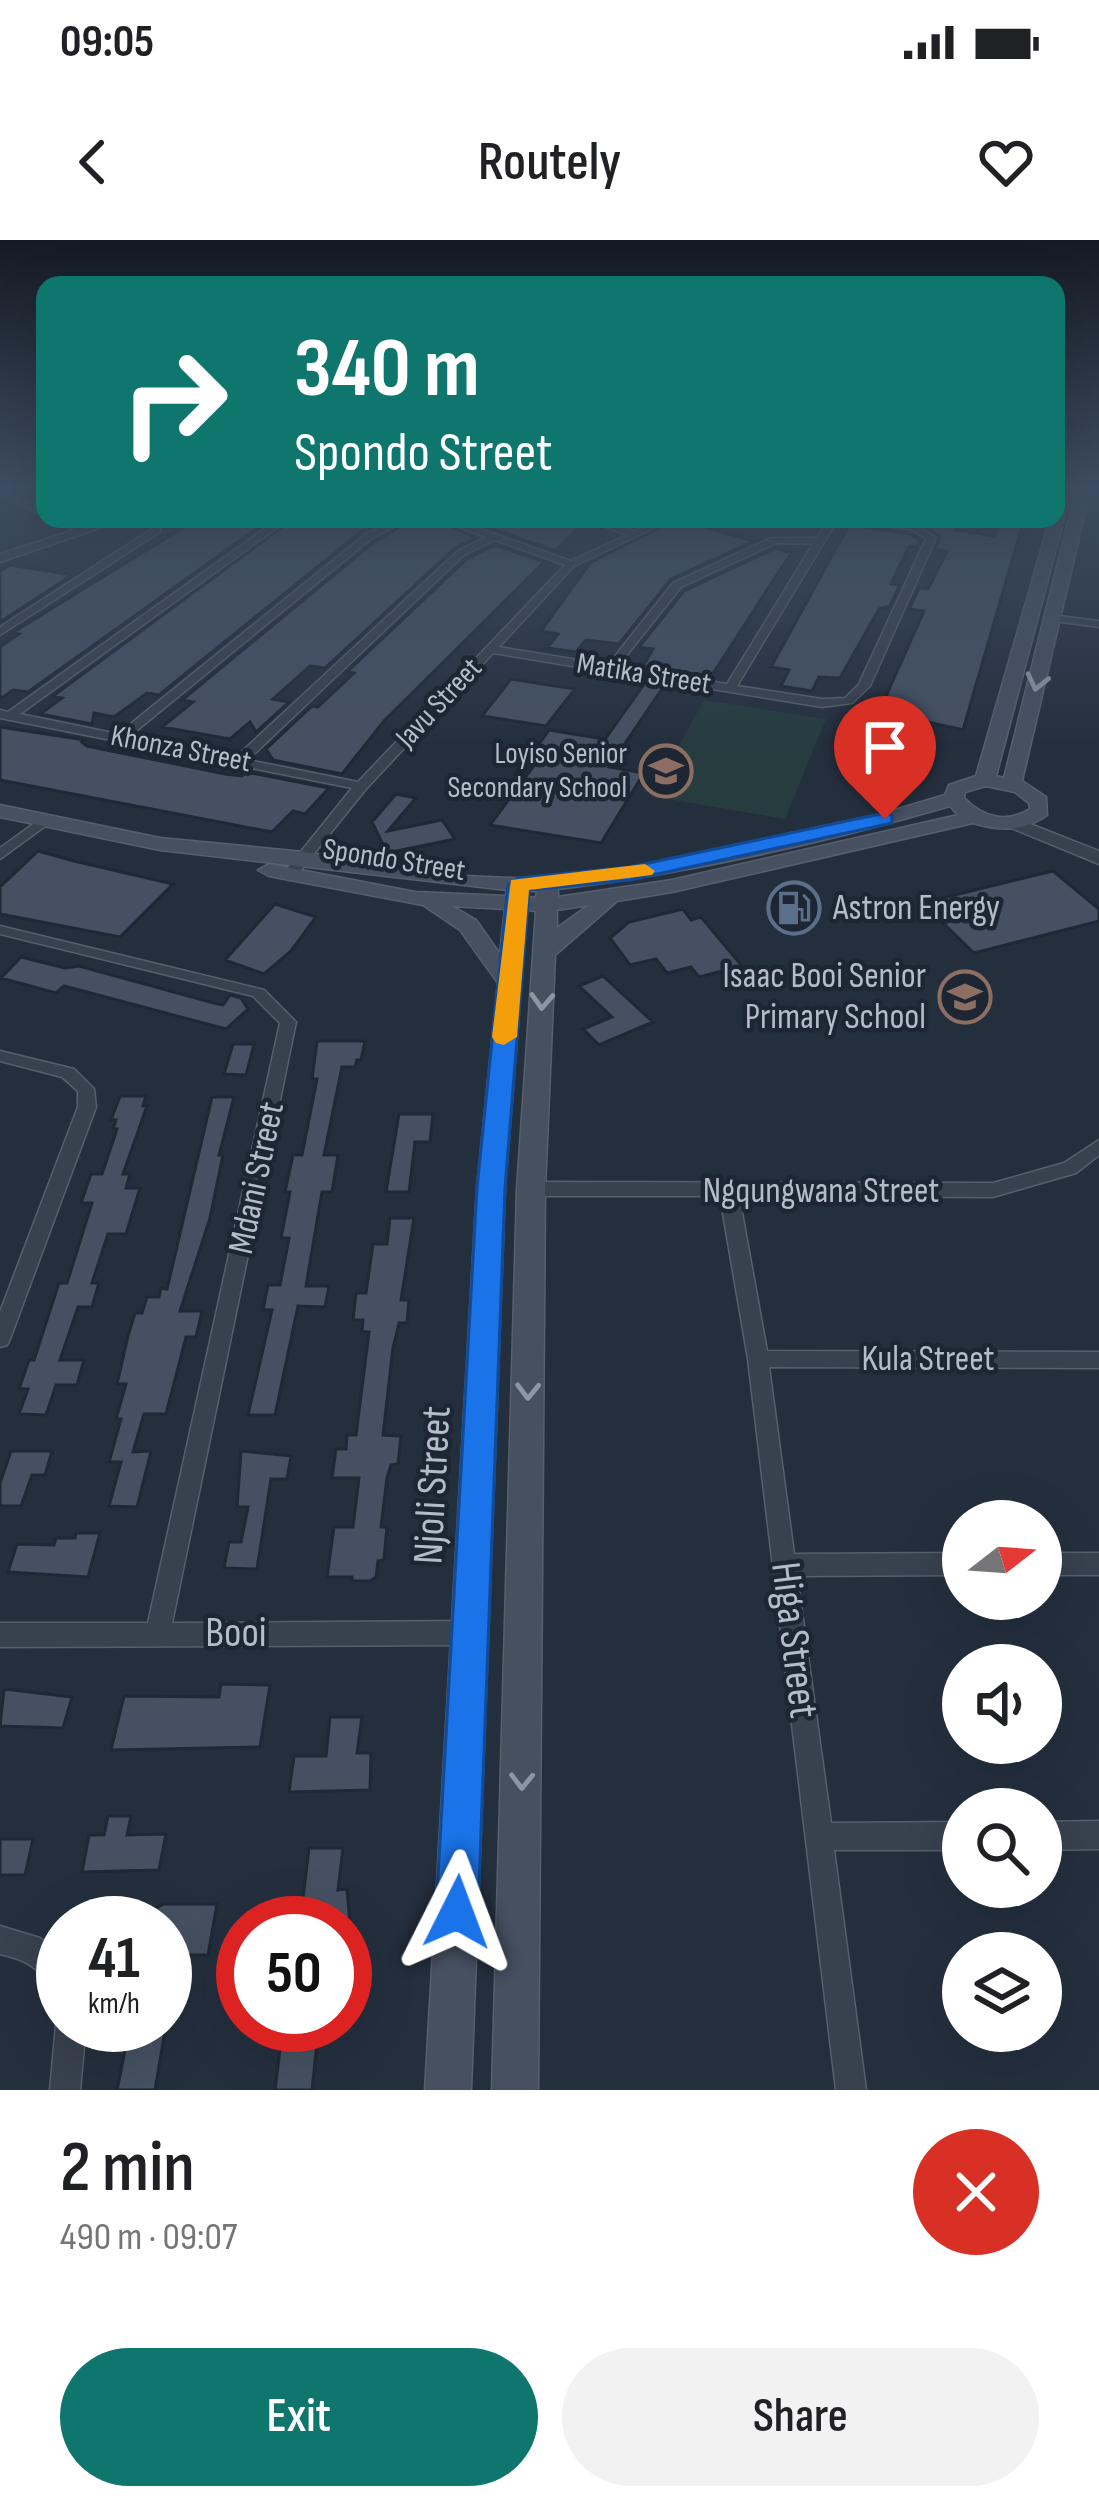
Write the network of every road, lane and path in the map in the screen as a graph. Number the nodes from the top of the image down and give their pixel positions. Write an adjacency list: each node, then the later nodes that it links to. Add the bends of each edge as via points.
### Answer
1 (92, 572): 13 (street)
2 (208, 572): 17 (street)
3 (324, 572): 18 (street)
4 (439, 572): 19 (street)
5 (563, 572): 14 (street, Javu Street)
6 (704, 572): 15 (street, via 677,585)
7 (799, 572): 16 (street)
8 (916, 572): 16 (street, Matika Street, via 860,693 836,704)
9 (1041, 572): 20 (main road)
10 (1063, 572): 11 (main road)
11 (1052, 618): 12 (street); 21 (main road, one-way to 21)
12 (1099, 625)
13 (0, 632)
14 (490, 650): 15 (street, Matika Street); 22 (street, Javu Street)
15 (611, 668): 16 (street, Matika Street)
16 (730, 688)
17 (5, 715): 18 (street, Khonza Street)
18 (121, 738): 19 (street, Khonza Street)
19 (240, 760): 22 (street, Khonza Street)
20 (985, 780): 21 (main road); 23 (main road, Spondo Street, via 961,785)
21 (1012, 783): 27 (main road, via 1041,806)
22 (362, 786): 30 (street, Javu Street)
23 (954, 799): 25 (main road); 31 (main road, Spondo Street)
24 (0, 811): 26 (main road, Spondo Street)
25 (974, 817): 27 (main road); 32 (main road, Spondo Street)
26 (43, 821): 28 (street); 30 (main road, Spondo Street)
27 (1015, 823): 29 (street)
28 (0, 855)
29 (1099, 858)
30 (297, 866): 31 (main road, Spondo Street); 33 (main road, Spondo Street)
31 (533, 895): 32 (main road, Spondo Street); 33 (main road, Spondo Street); 35 (main road); 36 (main road, Njoli Street)
32 (616, 896): 35 (main road)
33 (415, 898): 36 (main road, via 469,926)
34 (0, 930): 49 (street, Mdani Street, via 258,993 288,1022)
35 (545, 953): 39 (main road, one-way to 39)
36 (509, 982): 48 (main road, Njoli Street, via 491,1188)
37 (0, 1056): 41 (street, via 68,1073 87,1098)
38 (1099, 1146): 40 (street, Ngqungwana Street, via 1070,1168 993,1190)
39 (531, 1189): 40 (street, Ngqungwana Street); 60 (main road, one-way to 60)
40 (729, 1192): 42 (street, Higa Street)
41 (0, 1339)
42 (758, 1358): 43 (street, Kula Street); 47 (street, Higa Street)
43 (1099, 1360)
44 (942, 1564): 47 (street)
45 (1062, 1564): 46 (street)
46 (1099, 1564)
47 (785, 1565): 54 (street, Higa Street)
48 (472, 1633): 49 (street, Booi); 59 (main road, Njoli Street)
49 (158, 1634): 50 (street, Booi)
50 (0, 1635)
51 (1099, 1835): 53 (street)
52 (942, 1836): 54 (street)
53 (1062, 1836)
54 (819, 1838): 61 (street, Higa Street)
55 (0, 1940): 56 (street)
56 (36, 1950)
57 (68, 2052): 58 (street)
58 (64, 2090)
59 (448, 2090)
60 (515, 2090)
61 (851, 2090)

